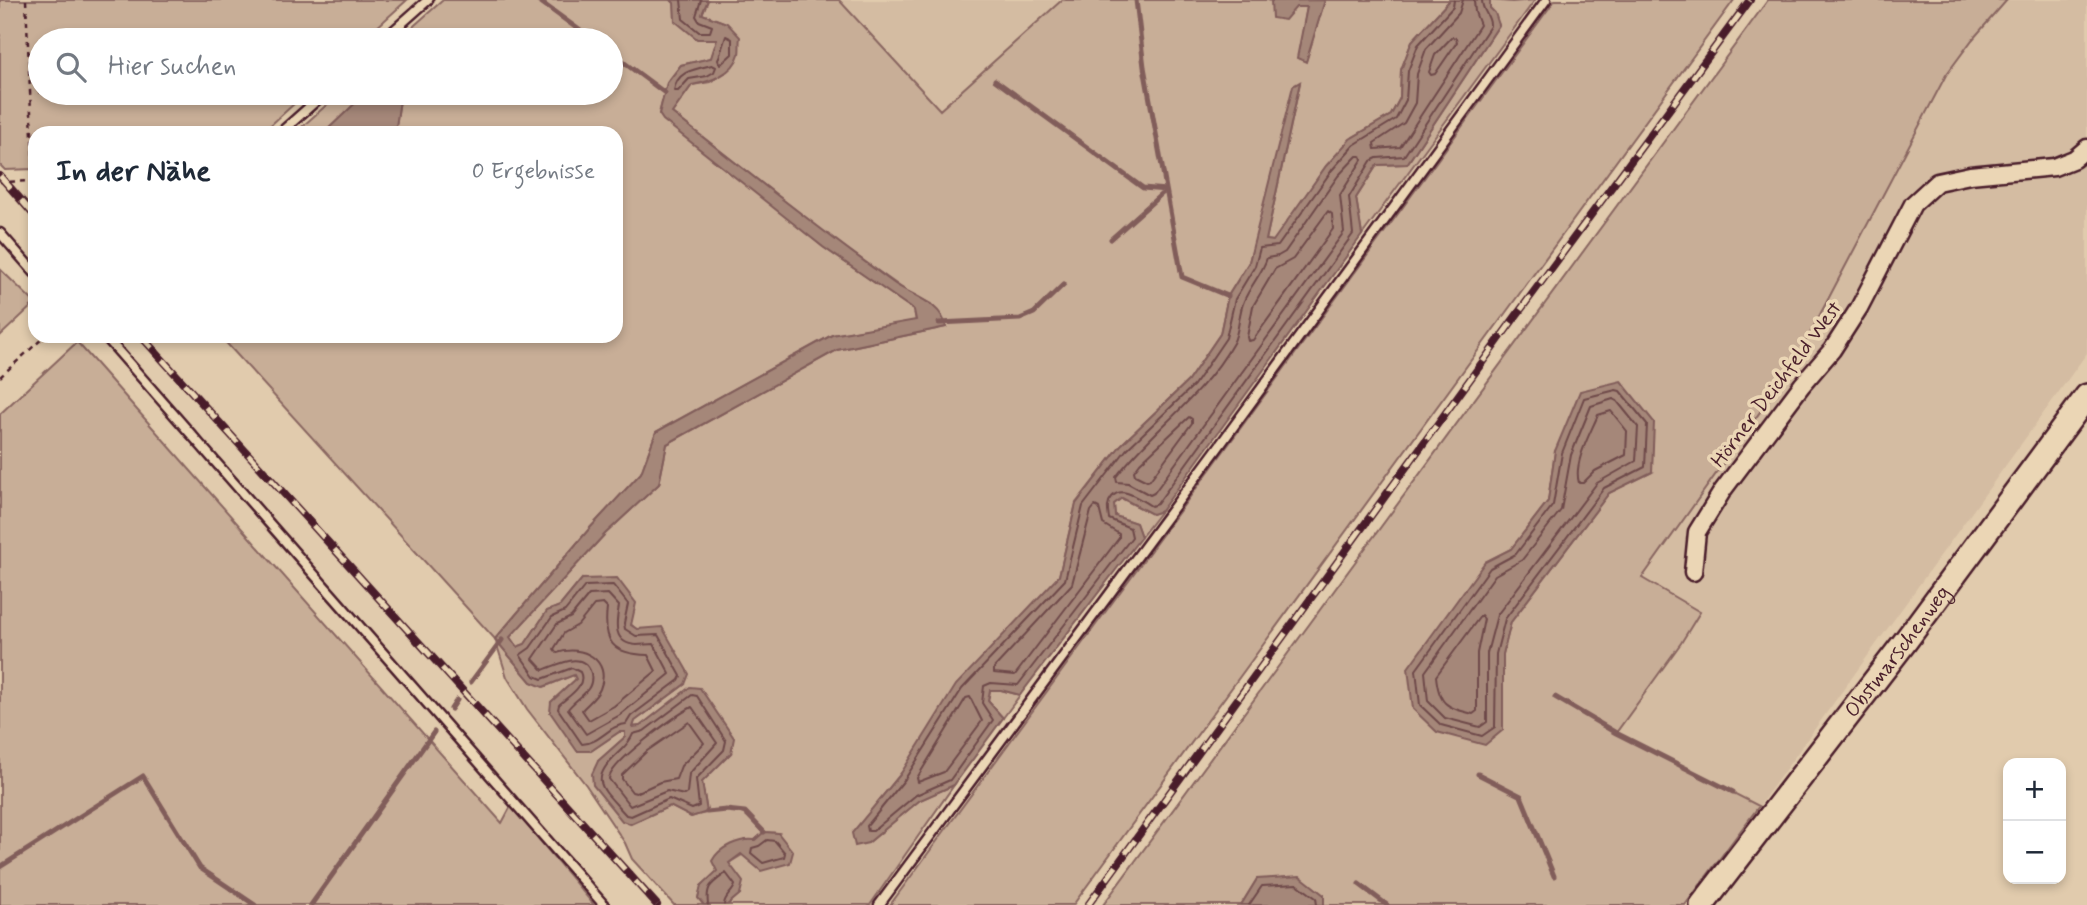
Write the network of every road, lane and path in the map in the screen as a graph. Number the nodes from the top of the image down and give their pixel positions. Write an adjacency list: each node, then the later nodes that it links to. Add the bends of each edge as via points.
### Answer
1 (26, 0): 5 (path)
2 (428, 0): 4 (lane)
3 (1546, 0): 21 (lane)
4 (396, 28)
5 (28, 40)
6 (31, 105): 8 (path)
7 (312, 105): 9 (lane)
8 (32, 126)
9 (288, 126)
10 (2087, 148): 19 (street, Hörner Deichfeld West, via 2054,167 1937,182 1913,204 1839,339 1723,490 1697,532)
11 (28, 181): 12 (path)
12 (0, 182)
13 (0, 233): 14 (lane)
14 (28, 265)
15 (37, 343): 17 (path)
16 (111, 343): 20 (lane)
17 (0, 377)
18 (2087, 396): 22 (main road, Obstmarschenweg)
19 (1693, 572)
20 (604, 905)
21 (879, 905)
22 (1702, 905)

